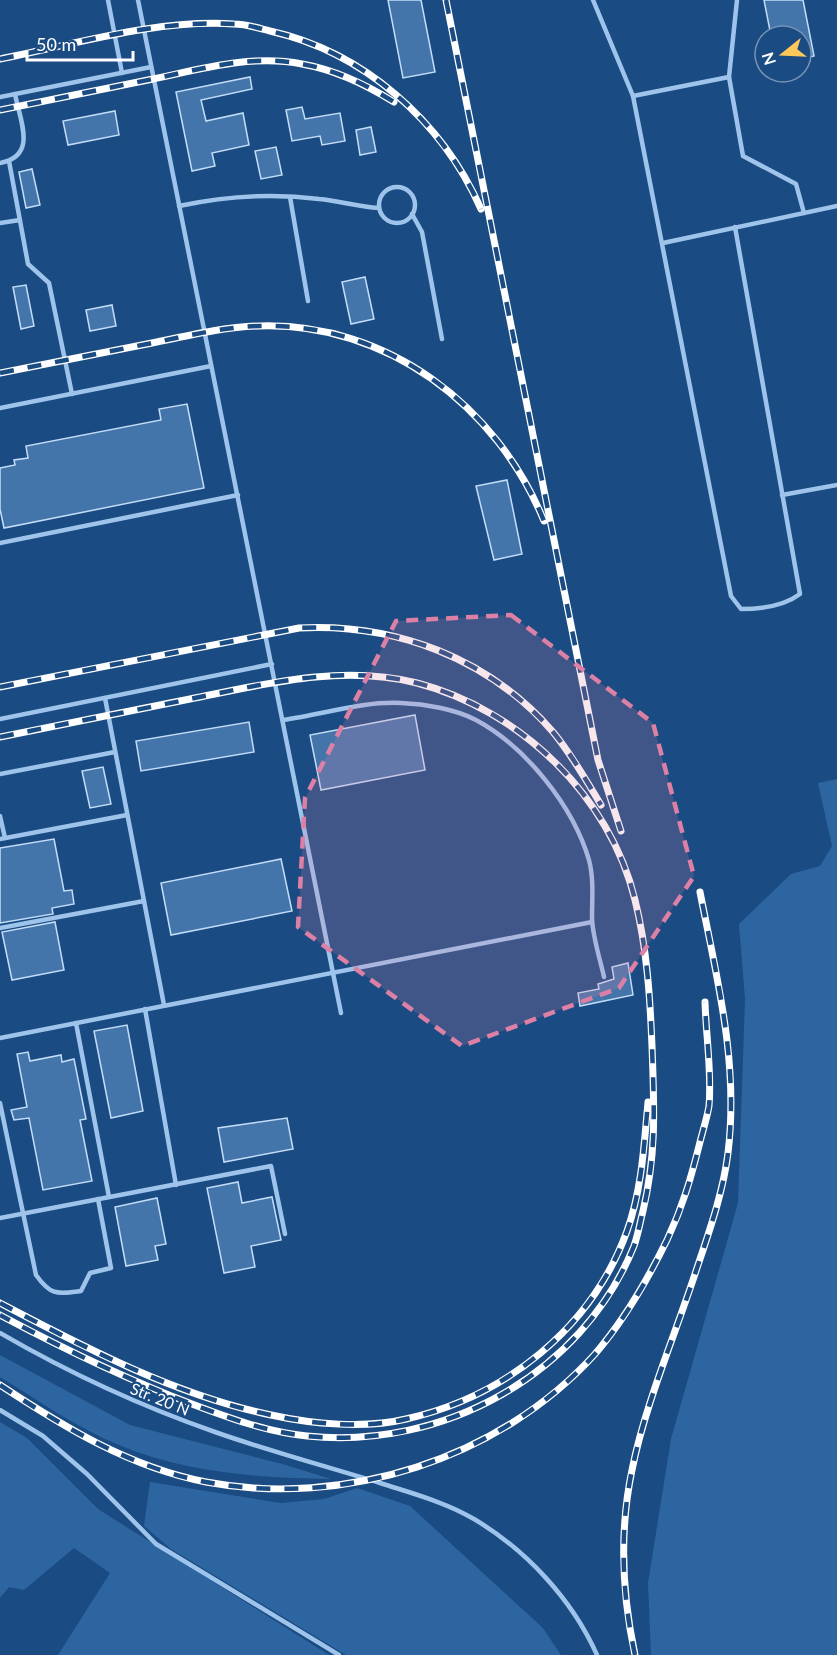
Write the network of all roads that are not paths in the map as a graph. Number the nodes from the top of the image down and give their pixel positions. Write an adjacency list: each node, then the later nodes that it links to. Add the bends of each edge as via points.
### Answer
1 (108, 0): 6 (lane)
2 (138, 0): 5 (lane)
3 (593, 0): 9 (lane)
4 (737, 0): 7 (lane)
5 (151, 67): 6 (lane); 14 (lane)
6 (122, 73): 8 (lane)
7 (729, 77): 9 (lane); 17 (lane, via 743,156 796,184)
8 (15, 94): 10 (lane); 11 (lane, via 24,142 17,158)
9 (633, 96): 22 (lane)
10 (0, 97)
11 (9, 161): 12 (lane); 19 (lane)
12 (0, 163)
13 (290, 197): 14 (lane, via 248,196); 16 (lane); 23 (lane)
14 (179, 206): 25 (lane)
15 (837, 206): 17 (lane)
16 (379, 208): 18 (lane, via 386,219 397,223); 18 (lane, via 384,192 399,187 413,196)
17 (804, 213): 21 (lane)
18 (412, 214): 24 (lane, via 422,232)
19 (20, 220): 20 (lane); 26 (lane, via 28,264 49,283)
20 (0, 223)
21 (735, 227): 22 (lane); 30 (lane)
22 (663, 243): 30 (lane, via 731,596 741,609 759,609 801,594)
23 (308, 301)
24 (442, 339)
25 (212, 366): 26 (lane); 29 (lane)
26 (72, 394): 27 (lane)
27 (0, 408)
28 (837, 485): 30 (lane)
29 (238, 495): 31 (lane); 32 (lane)
30 (782, 495)
31 (0, 543)
32 (272, 664): 33 (lane); 35 (lane)
33 (105, 698): 34 (lane); 36 (lane)
34 (0, 719)
35 (283, 720): 42 (lane, via 400,703 442,709 477,720 531,765 572,818 590,863); 44 (lane)
36 (115, 752): 37 (lane); 38 (lane)
37 (0, 774)
38 (127, 815): 40 (lane); 41 (lane)
39 (0, 816): 40 (lane)
40 (2, 838)
41 (144, 901): 43 (lane); 46 (lane)
42 (592, 921): 44 (lane); 45 (lane)
43 (0, 928)
44 (333, 972): 46 (lane); 48 (lane)
45 (604, 977)
46 (164, 1005): 47 (lane)
47 (145, 1009): 49 (lane); 52 (lane)
48 (341, 1013)
49 (76, 1023): 50 (lane); 53 (lane)
50 (0, 1038)
51 (0, 1103): 55 (lane)
52 (176, 1185): 53 (lane); 57 (lane, via 271,1167)
53 (109, 1197): 54 (lane)
54 (98, 1199): 55 (lane); 55 (lane, via 111,1268 90,1273 81,1292 58,1294 46,1289 36,1275)
55 (22, 1214): 56 (lane)
56 (0, 1218)
57 (285, 1233)
58 (0, 1333): 61 (lane, Str. 20 N, via 136,1404 420,1495 473,1518 549,1580 578,1618)
59 (0, 1410): 60 (lane, via 43,1436 156,1544)
60 (339, 1655)
61 (597, 1655)

